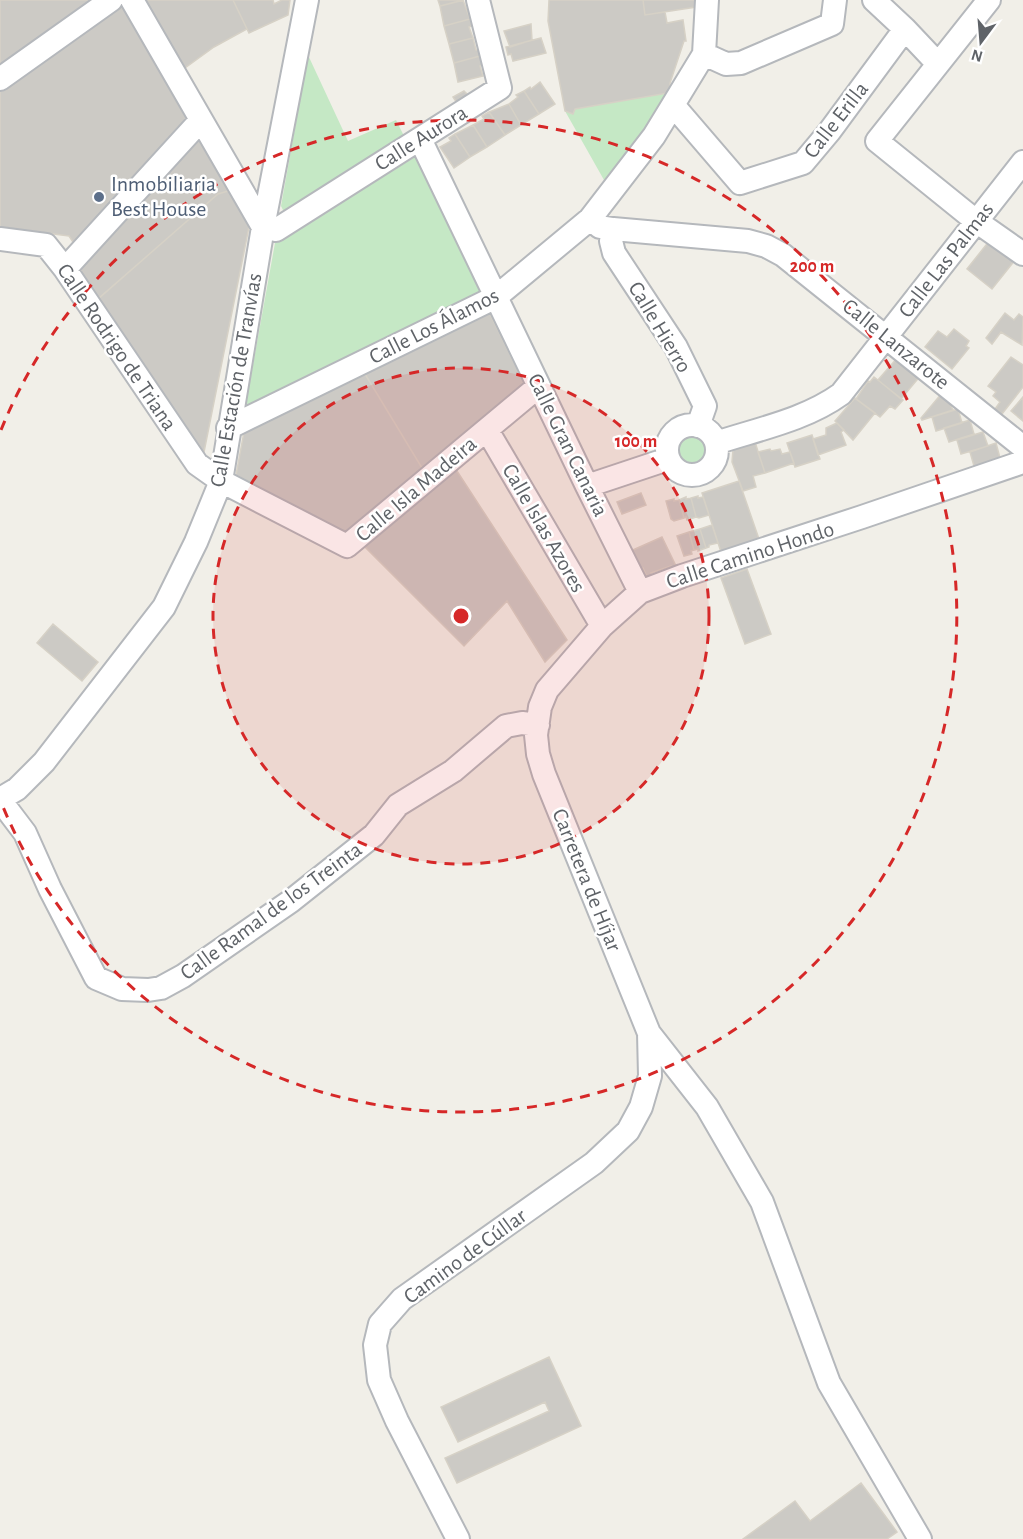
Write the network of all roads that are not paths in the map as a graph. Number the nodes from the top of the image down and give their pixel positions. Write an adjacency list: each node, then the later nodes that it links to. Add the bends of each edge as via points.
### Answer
1 (111, 0): 12 (street)
2 (132, 0): 14 (street)
3 (307, 0): 19 (street, Calle Estación de Tranvías)
4 (478, 0): 15 (street, Calle Aurora, via 500,88)
5 (707, 0): 10 (street, Calle Los Álamos)
6 (835, 0): 10 (street, via 832,24 741,63 726,64)
7 (874, 0): 9 (street)
8 (989, 0): 11 (street)
9 (905, 29): 11 (street); 13 (street, Calle Erilla, via 803,163 740,183)
10 (704, 54): 13 (street, Calle Los Álamos)
11 (938, 64): 18 (street, via 878,141)
12 (0, 79)
13 (673, 105): 17 (street, Calle Los Álamos)
14 (201, 120): 19 (street); 23 (street)
15 (420, 139): 19 (street, Calle Aurora, via 276,230); 24 (street, Calle Gran Canaria)
16 (1023, 162): 18 (street, Calle Las Palmas)
17 (591, 219): 20 (street, Calle Lanzarote, via 600,227); 24 (street, Calle Los Álamos)
18 (976, 221): 22 (street); 25 (street, Calle Las Palmas)
19 (263, 227): 28 (street, Calle Estación de Tranvías)
20 (614, 230): 25 (street, Calle Lanzarote, via 766,246 783,255); 27 (street, Calle Hierro, via 614,254 676,347 705,406)
21 (0, 239): 23 (street, Calle Rodrigo de Triana, via 46,245)
22 (1023, 255)
23 (65, 269): 34 (street, Calle Rodrigo de Triana, via 196,464)
24 (496, 297): 26 (street, Calle Gran Canaria); 28 (street, Calle Los Álamos)
25 (887, 337): 30 (street, Calle Las Palmas, via 841,394 823,406); 31 (street, Calle Lanzarote)
26 (539, 386): 29 (street, Calle Isla Madeira); 35 (street, Calle Gran Canaria)
27 (698, 426): 30 (street); 32 (street, via 675,431 667,444)
28 (228, 428): 34 (street, Calle Estación de Tranvías)
29 (487, 430): 34 (street, Calle Isla Madeira, via 347,546); 37 (street, Calle Islas Azores)
30 (716, 442): 32 (street, via 715,460 704,473 695,476 679,472)
31 (1023, 447)
32 (668, 459): 35 (street)
33 (1023, 462): 36 (street, Calle Camino Hondo)
34 (220, 481): 39 (street, Calle Estación de Tranvías, via 164,607 44,762)
35 (587, 486): 36 (street, Calle Gran Canaria)
36 (640, 592): 37 (street, Calle Camino Hondo)
37 (602, 626): 38 (street, Calle Camino Hondo, via 547,690)
38 (537, 725): 39 (street, Calle Ramal de los Treinta, via 506,726 453,771 398,805 374,835 291,901 183,976 148,990 122,989 96,978 25,833); 40 (street, Carretera de Híjar, via 538,754 544,774)
39 (0, 800)
40 (649, 1033): 41 (street, Camino de Cúllar, via 650,1076 641,1107 628,1131 594,1163 402,1299 380,1324 375,1344 378,1380); 42 (street, via 706,1107 762,1202 829,1383)
41 (458, 1539)
42 (920, 1539)

